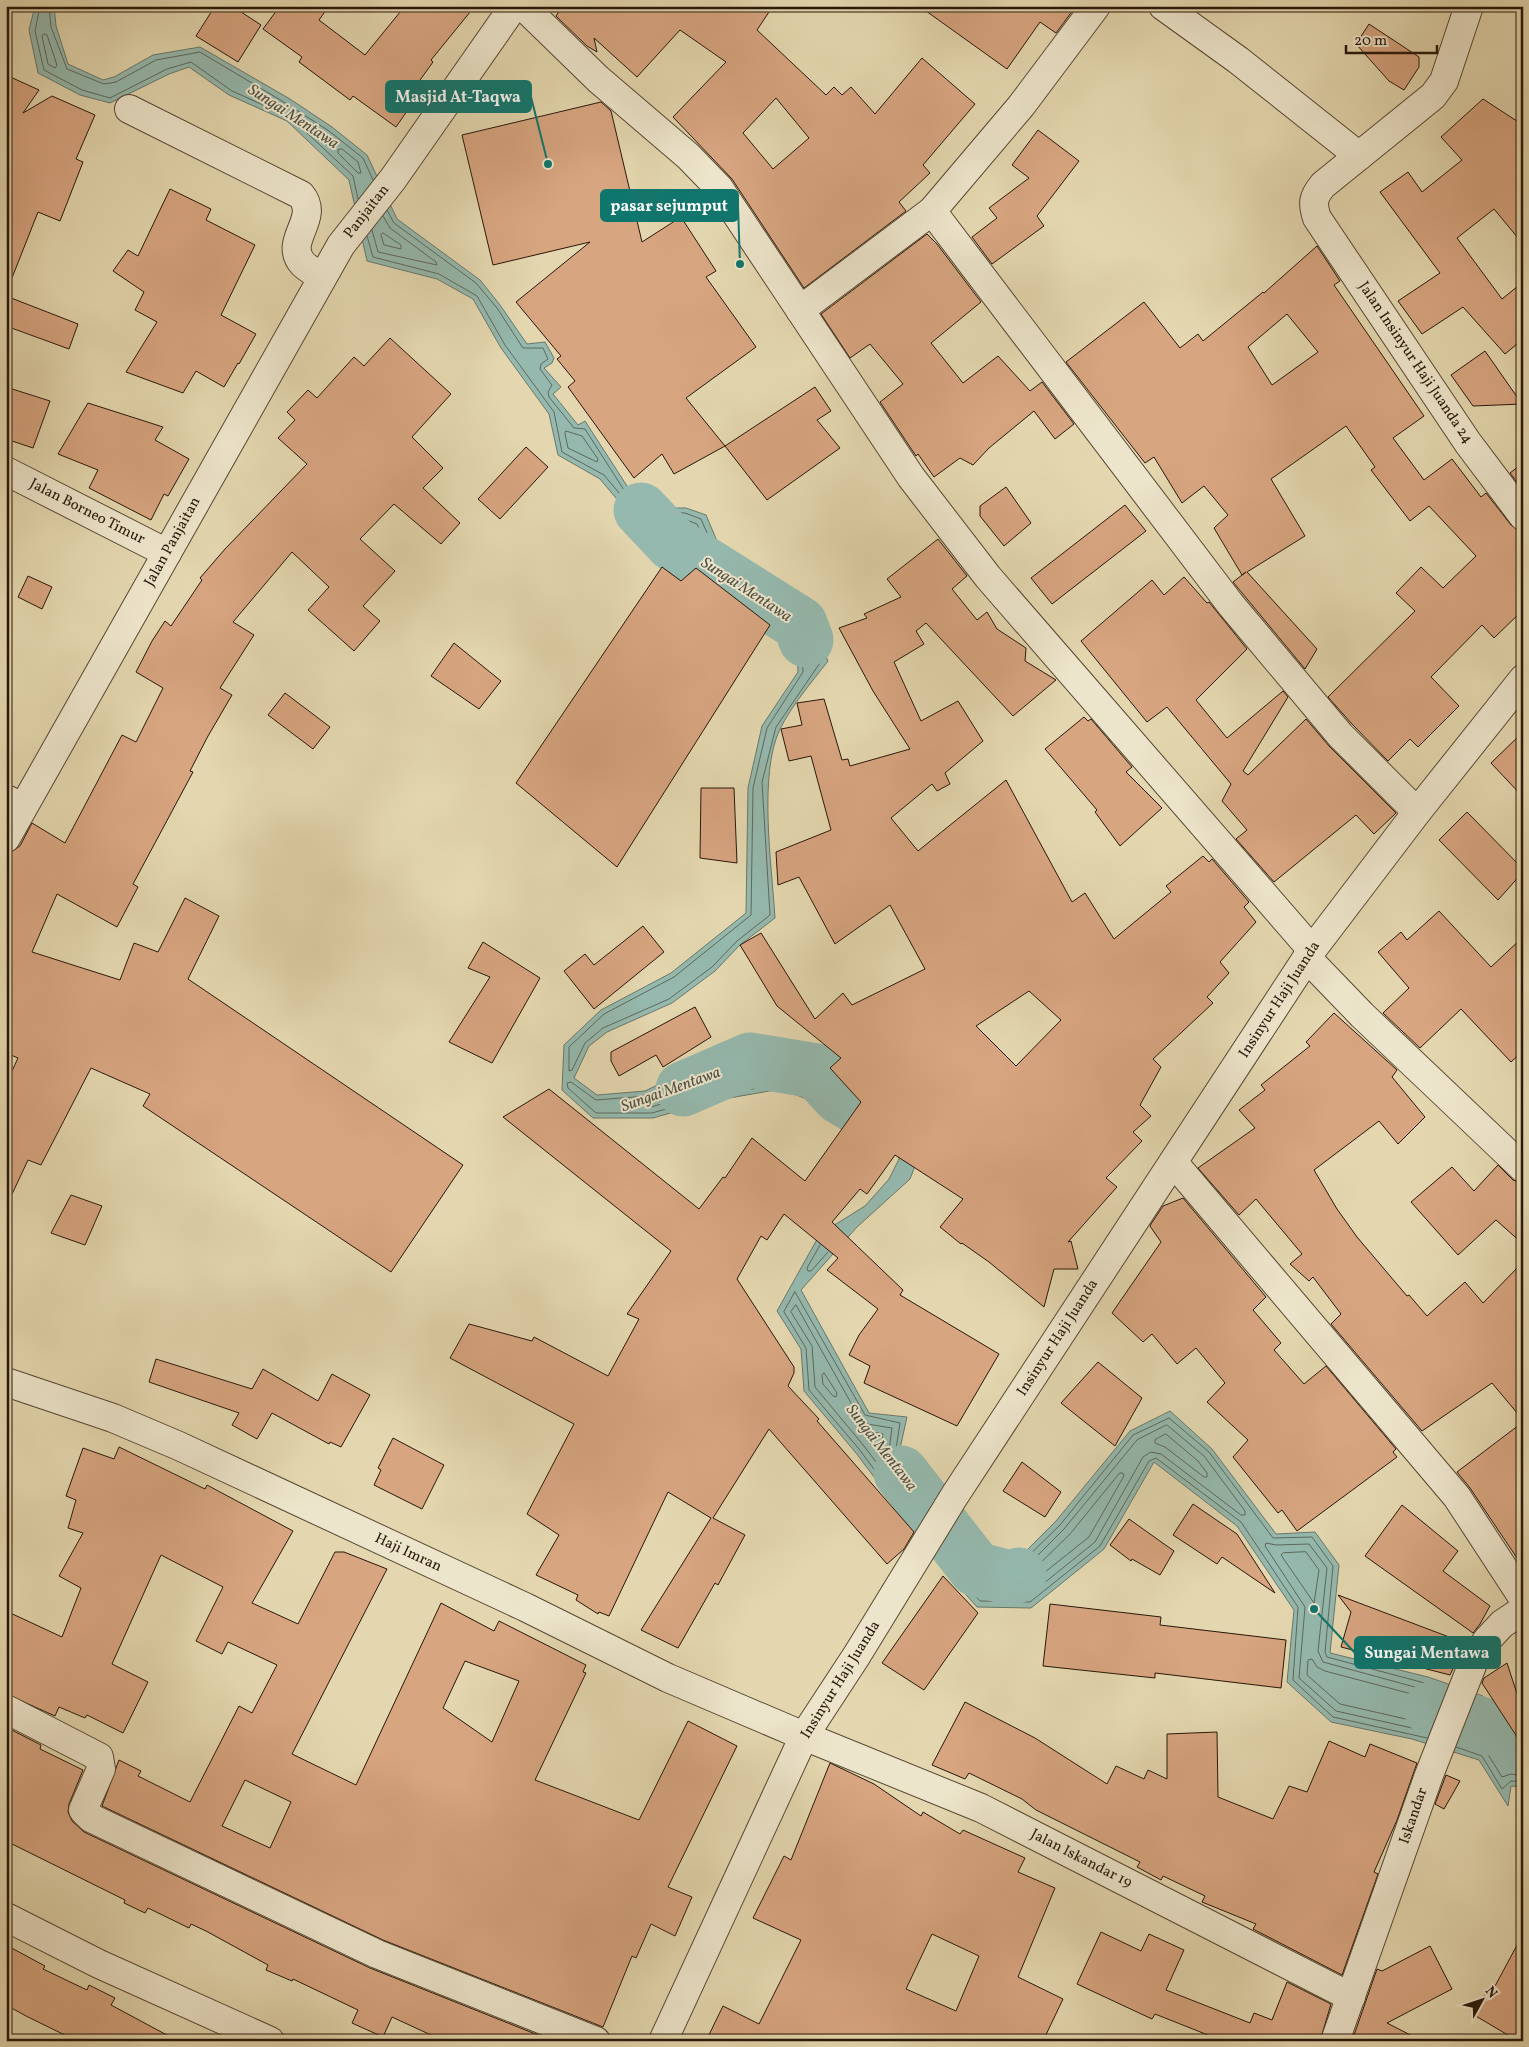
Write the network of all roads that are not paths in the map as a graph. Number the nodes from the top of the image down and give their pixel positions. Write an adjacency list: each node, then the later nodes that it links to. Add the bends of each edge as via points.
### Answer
1 (514, 6): 9 (street, Panjaitan)
2 (522, 6): 11 (street, via 704,171 731,204)
3 (1096, 6): 8 (street, via 1021,106)
4 (1163, 6): 7 (street, via 1238,60)
5 (1469, 6): 7 (street, via 1440,88 1424,105)
6 (129, 109): 10 (street, via 301,195 308,211 296,246 298,256)
7 (1359, 156): 13 (street, Jalan Insinyur Haji Juanda 24, via 1315,195 1313,206 1317,218 1468,443)
8 (932, 211): 11 (street); 17 (street, via 1231,605 1340,734)
9 (341, 246): 10 (street, Jalan Panjaitan)
10 (322, 277): 14 (street, Jalan Panjaitan)
11 (800, 310): 19 (street, via 911,477 971,556)
12 (6, 471): 14 (street, Jalan Borneo Timur)
13 (1523, 516)
14 (167, 553): 16 (street, Jalan Panjaitan)
15 (1523, 679): 17 (street, Insinyur Haji Juanda)
16 (14, 803): 18 (street, Jalan Panjaitan)
17 (1417, 812): 19 (street, Insinyur Haji Juanda)
18 (6, 838)
19 (1310, 954): 20 (street, Insinyur Haji Juanda); 21 (street, via 1362,1015)
20 (1174, 1163): 23 (street, via 1457,1497); 26 (street, Insinyur Haji Juanda, via 954,1495)
21 (1523, 1168)
22 (6, 1382): 26 (street, Haji Imran, via 113,1418 178,1446 524,1607 668,1678)
23 (1523, 1598)
24 (1523, 1610): 28 (street, Iskandar, via 1502,1624 1475,1658 1429,1775)
25 (6, 1709): 30 (street, via 99,1757 101,1769 82,1810 90,1818 377,1954)
26 (804, 1736): 28 (street, Jalan Iskandar 19, via 981,1808); 31 (street, Insinyur Haji Juanda)
27 (6, 1917): 29 (street, via 99,1964)
28 (1350, 1997): 32 (street, Iskandar)
29 (270, 2041)
30 (596, 2041)
31 (663, 2041)
32 (1335, 2041)

